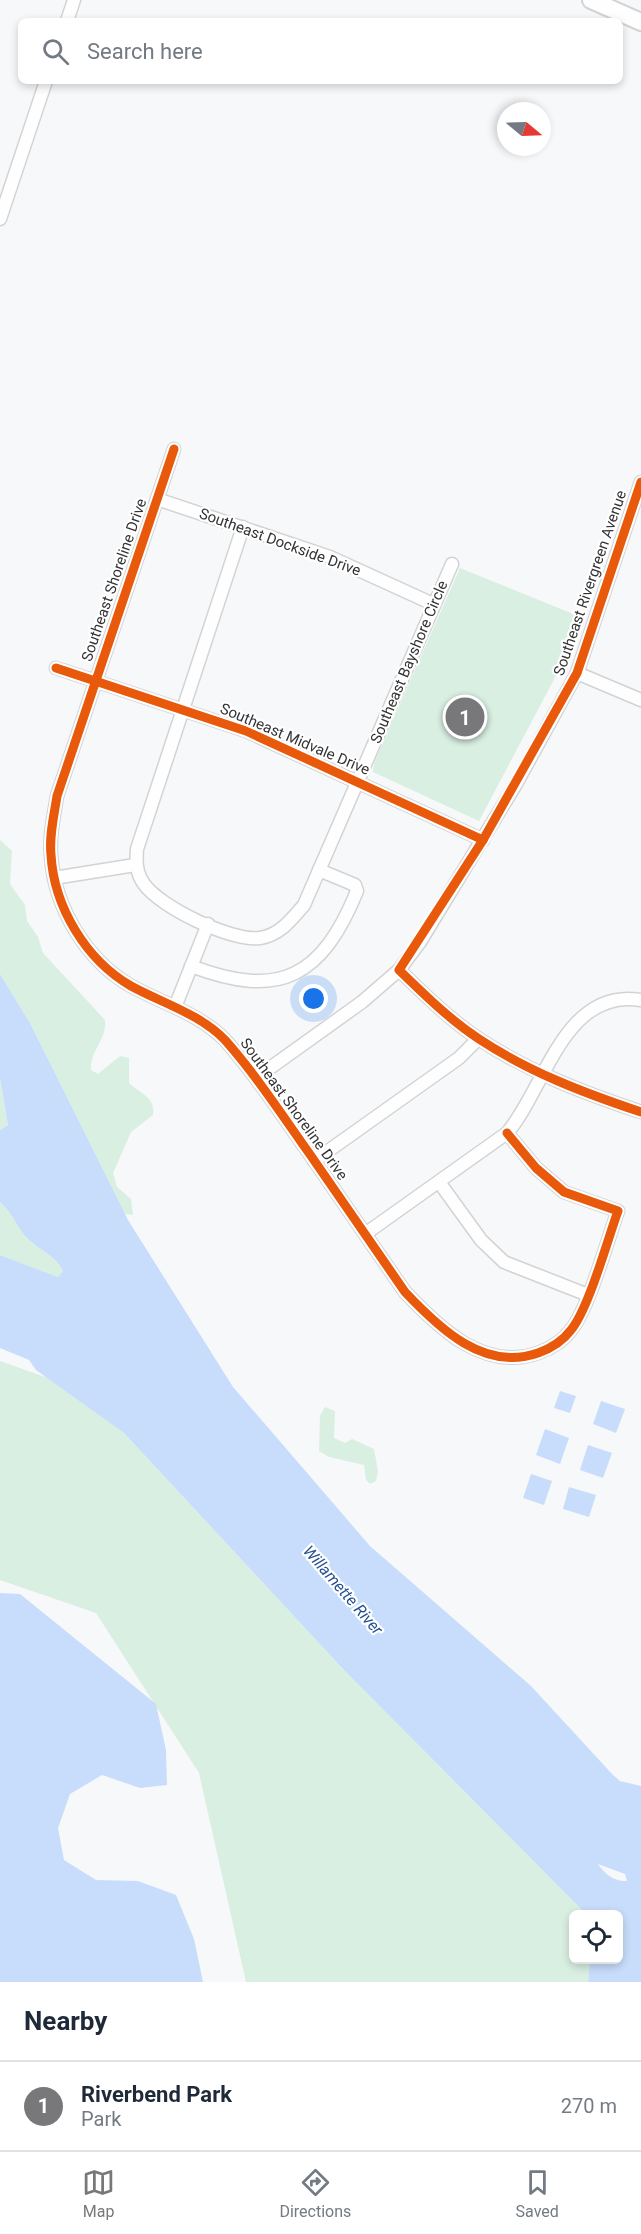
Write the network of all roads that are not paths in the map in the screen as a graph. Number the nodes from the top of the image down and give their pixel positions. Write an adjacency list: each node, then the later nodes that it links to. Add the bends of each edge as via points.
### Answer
1 (74, 0): 3 (street)
2 (591, 0): 4 (highway)
3 (68, 18)
4 (641, 22)
5 (45, 84): 6 (street)
6 (0, 219)
7 (174, 449): 9 (street, Southeast Shoreline Drive)
8 (641, 482): 14 (street, Southeast Rivergreen Avenue)
9 (157, 499): 10 (street, Southeast Dockside Drive); 15 (street, Southeast Shoreline Drive)
10 (243, 527): 12 (street, Southeast Dockside Drive, via 330,557); 17 (street)
11 (452, 564): 12 (street, Southeast Bayshore Circle)
12 (433, 604): 18 (street, Southeast Bayshore Circle)
13 (56, 668): 15 (street, Southeast Midvale Drive)
14 (576, 673): 16 (street); 19 (street, Southeast Rivergreen Avenue)
15 (95, 680): 17 (street, Southeast Midvale Drive); 22 (street, Southeast Shoreline Drive, via 57,796 51,831)
16 (641, 700)
17 (183, 710): 18 (street, Southeast Midvale Drive, via 246,731); 20 (street)
18 (358, 781): 19 (street, Southeast Midvale Drive); 21 (street, Southeast Bayshore Circle)
19 (483, 840): 25 (street, Southeast Rivergreen Avenue)
20 (135, 865): 22 (street); 23 (street, Southeast Bayshore Circle, via 144,884 160,900)
21 (319, 870): 23 (street, Southeast Bayshore Circle, via 304,905 278,931 261,938 246,937); 24 (street, via 354,885 357,891 343,925 327,949 306,968 284,978 236,981)
22 (54, 878): 27 (street, Southeast Shoreline Drive, via 75,932 106,969)
23 (208, 924): 24 (street)
24 (191, 966): 27 (street)
25 (399, 970): 28 (street); 30 (street, Southeast Rivergreen Avenue, via 327,1029)
26 (641, 1000): 29 (street, via 612,1001 579,1020 556,1048)
27 (175, 1007): 30 (street, Southeast Shoreline Drive, via 213,1028)
28 (478, 1039): 29 (street); 33 (street, via 459,1058)
29 (542, 1075): 31 (street); 32 (street, via 525,1110)
30 (256, 1078): 33 (street, Southeast Shoreline Drive)
31 (641, 1112)
32 (507, 1133): 34 (street); 36 (street, Southeast Shoreline Drive, via 536,1168 564,1192 618,1211)
33 (314, 1161): 35 (street, Southeast Shoreline Drive)
34 (439, 1182): 35 (street); 36 (street, via 481,1240 504,1262)
35 (365, 1234): 36 (street, Southeast Shoreline Drive, via 405,1292 427,1315 451,1335 489,1355 525,1358 559,1344 572,1329)
36 (588, 1295)

